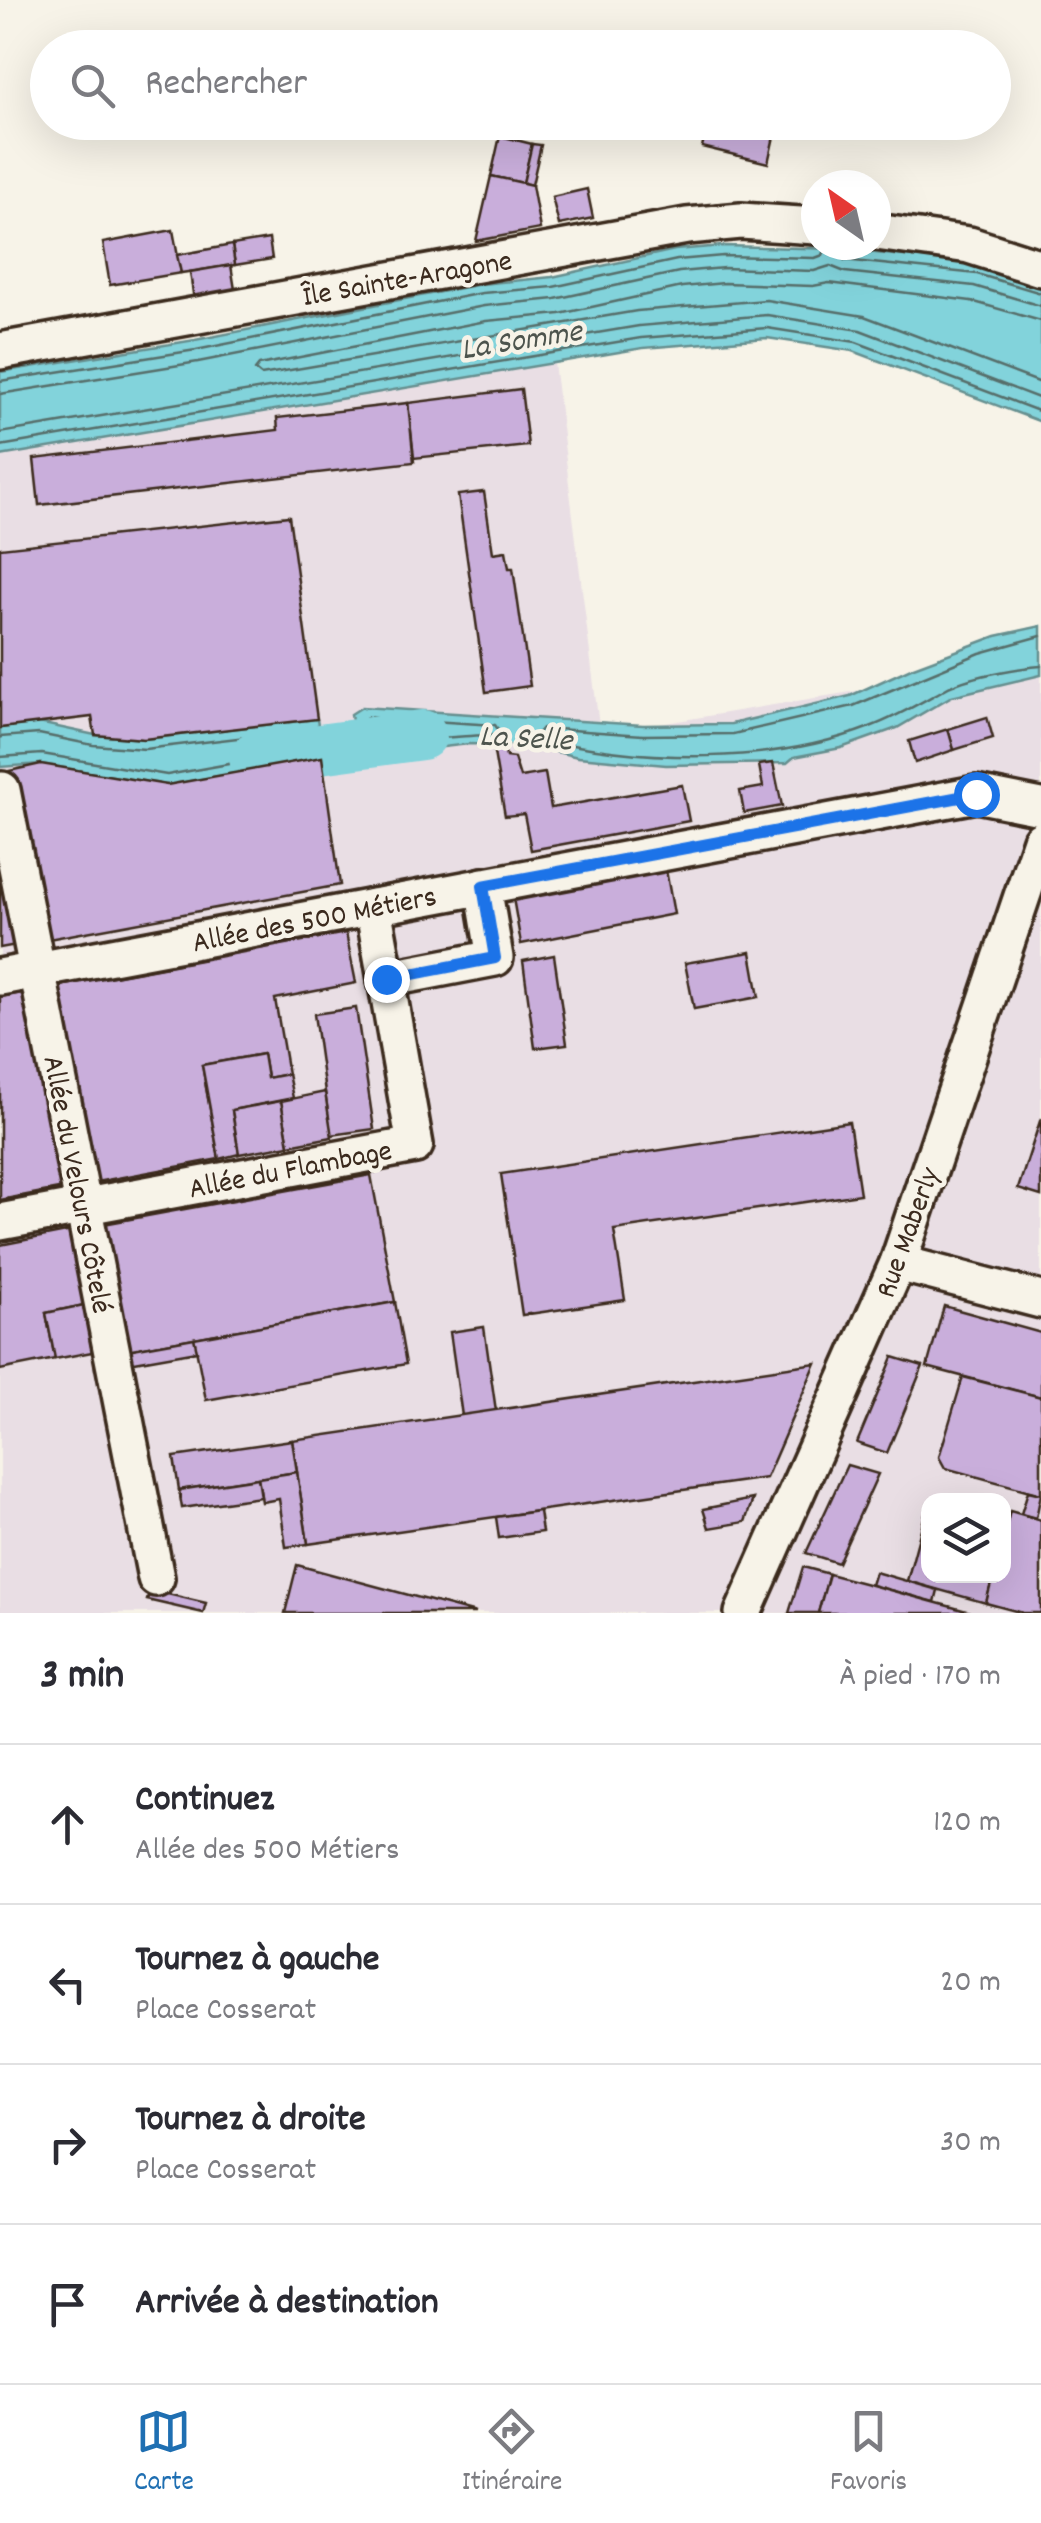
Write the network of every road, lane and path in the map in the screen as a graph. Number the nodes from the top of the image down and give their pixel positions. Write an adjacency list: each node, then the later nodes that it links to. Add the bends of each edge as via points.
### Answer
1 (801, 225): 4 (street, Île Sainte-Aragone, via 688,226)
2 (891, 234): 3 (street, via 969,245)
3 (1041, 268)
4 (0, 351)
5 (2, 790): 10 (street, Allée du Velours Côtelé)
6 (1041, 807): 8 (street, Allée des 500 Métiers, via 976,794)
7 (1041, 840): 15 (street, Rue Maberly)
8 (483, 886): 9 (street, Allée des 500 Métiers); 12 (street, via 495,958)
9 (373, 907): 10 (street, Allée des 500 Métiers); 12 (street)
10 (38, 970): 11 (street, Allée des 500 Métiers); 13 (street, Allée du Velours Côtelé)
11 (0, 977)
12 (386, 979): 13 (street, Allée du Flambage, via 414,1145)
13 (84, 1207): 14 (street, Allée du Flambage); 17 (street, Allée du Velours Côtelé)
14 (0, 1222)
15 (898, 1263): 16 (street); 18 (street, Rue Maberly)
16 (1041, 1300)
17 (156, 1578)
18 (744, 1613)

